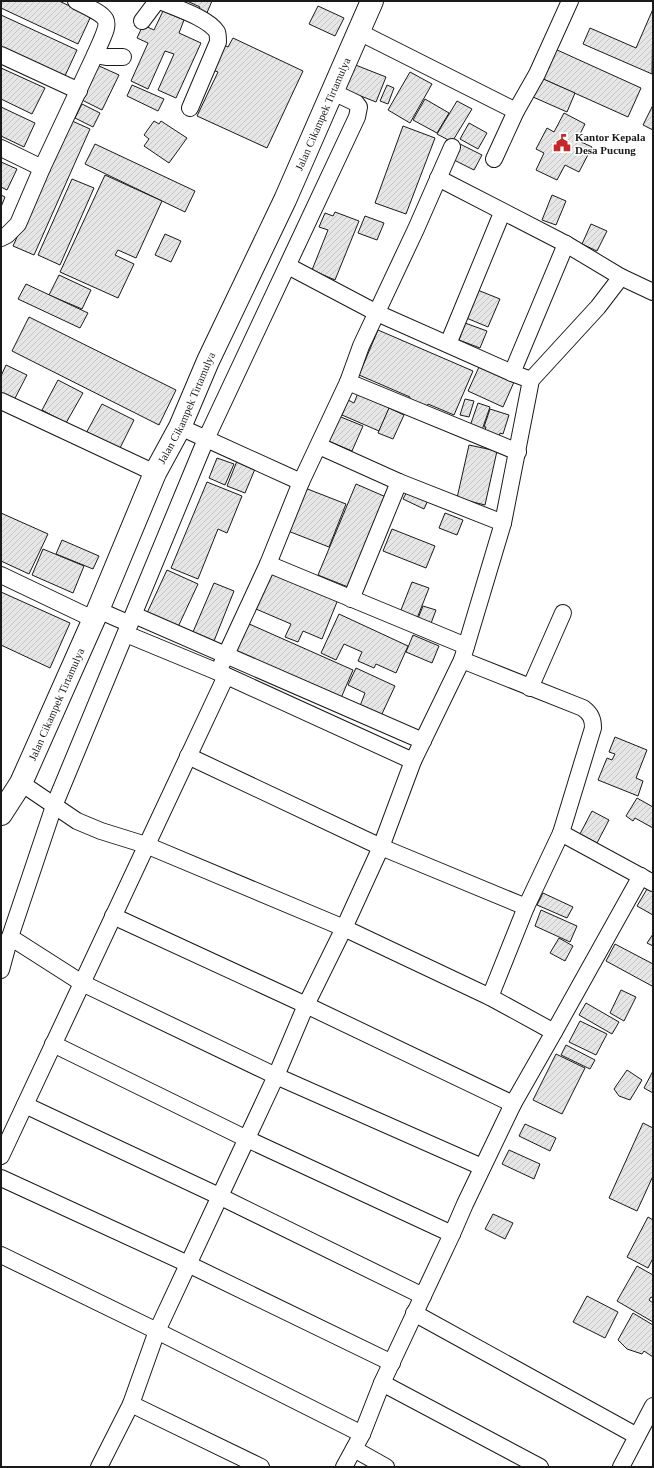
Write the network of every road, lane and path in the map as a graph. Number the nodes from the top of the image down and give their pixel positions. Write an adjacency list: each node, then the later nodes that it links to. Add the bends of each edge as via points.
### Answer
1 (76, 1): 9 (street, via 98,11 106,20 107,26)
2 (157, 1): 6 (street)
3 (160, 1): 13 (street, via 196,16 211,25 218,33 218,42)
4 (372, 1): 7 (street, Jalan Cikampek Tirtamulya)
5 (570, 1): 14 (street, via 537,74)
6 (142, 21)
7 (359, 32): 12 (street, Jalan Cikampek Tirtamulya); 14 (street)
8 (1, 55): 11 (street)
9 (95, 55): 10 (street); 11 (street)
10 (123, 57)
11 (79, 91): 18 (street)
12 (333, 92): 23 (street, via 356,103 359,107 358,117); 32 (street, Jalan Cikampek Tirtamulya)
13 (190, 108)
14 (516, 111): 17 (street)
15 (452, 147): 19 (street)
16 (1, 148): 18 (street)
17 (494, 159)
18 (42, 168): 21 (street, via 18,224)
19 (438, 178): 20 (street); 26 (street)
20 (502, 213): 22 (street); 27 (street)
21 (1, 238)
22 (566, 244): 24 (street); 28 (street)
23 (288, 266): 26 (street); 33 (street)
24 (621, 277): 25 (street); 29 (street, via 598,307)
25 (653, 292)
26 (377, 313): 27 (street); 30 (street)
27 (448, 344): 28 (street)
28 (512, 373): 29 (street)
29 (531, 380): 35 (street)
30 (348, 382): 34 (street); 35 (street)
31 (1, 401): 36 (street)
32 (180, 427): 33 (street); 36 (street, Jalan Cikampek Tirtamulya)
33 (206, 439): 37 (street); 45 (street)
34 (319, 446): 37 (street); 38 (street)
35 (518, 452): 39 (street)
36 (155, 473): 44 (street, Jalan Cikampek Tirtamulya)
37 (301, 482): 40 (street)
38 (399, 482): 39 (street); 42 (street)
39 (503, 523): 46 (street)
40 (268, 564): 42 (street); 47 (street)
41 (1, 576): 44 (street)
42 (351, 599): 46 (street)
43 (563, 613): 49 (street)
44 (96, 615): 45 (street); 53 (street, Jalan Cikampek Tirtamulya)
45 (130, 624): 47 (street); 48 (street); 54 (street)
46 (464, 653): 49 (street); 50 (street)
47 (226, 655): 48 (street); 50 (street)
48 (222, 674): 51 (street); 52 (street)
49 (530, 688): 56 (street, via 583,708 593,720 593,728)
50 (423, 741): 52 (street)
51 (188, 756): 57 (street); 58 (street)
52 (414, 761): 58 (street)
53 (21, 783): 54 (street); 55 (street, Jalan Cikampek Tirtamulya)
54 (54, 806): 57 (street, via 70,818 88,826); 63 (street)
55 (1, 814)
56 (561, 833): 59 (street); 60 (street)
57 (146, 845): 61 (street); 62 (street)
58 (381, 847): 60 (street); 62 (street)
59 (647, 880): 68 (street)
60 (526, 907): 66 (street)
61 (113, 916): 65 (street); 67 (street)
62 (344, 928): 66 (street); 67 (street)
63 (10, 937): 64 (street); 65 (street)
64 (1, 970)
65 (82, 983): 69 (street); 70 (street)
66 (490, 997): 68 (street)
67 (306, 1005): 70 (street); 72 (street)
68 (554, 1032): 72 (street)
69 (53, 1044): 71 (street); 73 (street)
70 (276, 1076): 73 (street); 75 (street)
71 (25, 1104): 74 (street); 77 (street)
72 (513, 1104): 75 (street)
73 (247, 1139): 77 (street); 78 (street)
74 (1, 1156)
75 (482, 1167): 78 (street)
76 (1, 1178): 80 (street)
77 (221, 1197): 80 (street); 81 (street)
78 (452, 1234): 81 (street)
79 (1, 1255): 83 (street)
80 (188, 1264): 83 (street); 84 (street)
81 (423, 1296): 82 (street)
82 (414, 1313): 84 (street); 89 (street)
83 (157, 1331): 86 (street); 88 (street)
84 (392, 1363): 85 (street)
85 (382, 1383): 88 (street); 95 (street)
86 (131, 1404): 91 (street); 92 (street)
87 (653, 1406): 89 (street)
88 (362, 1434): 90 (street)
89 (638, 1436): 96 (street)
90 (354, 1449): 93 (street); 94 (street)
91 (99, 1467)
92 (261, 1467)
93 (344, 1467)
94 (386, 1467)
95 (540, 1467)
96 (621, 1467)

